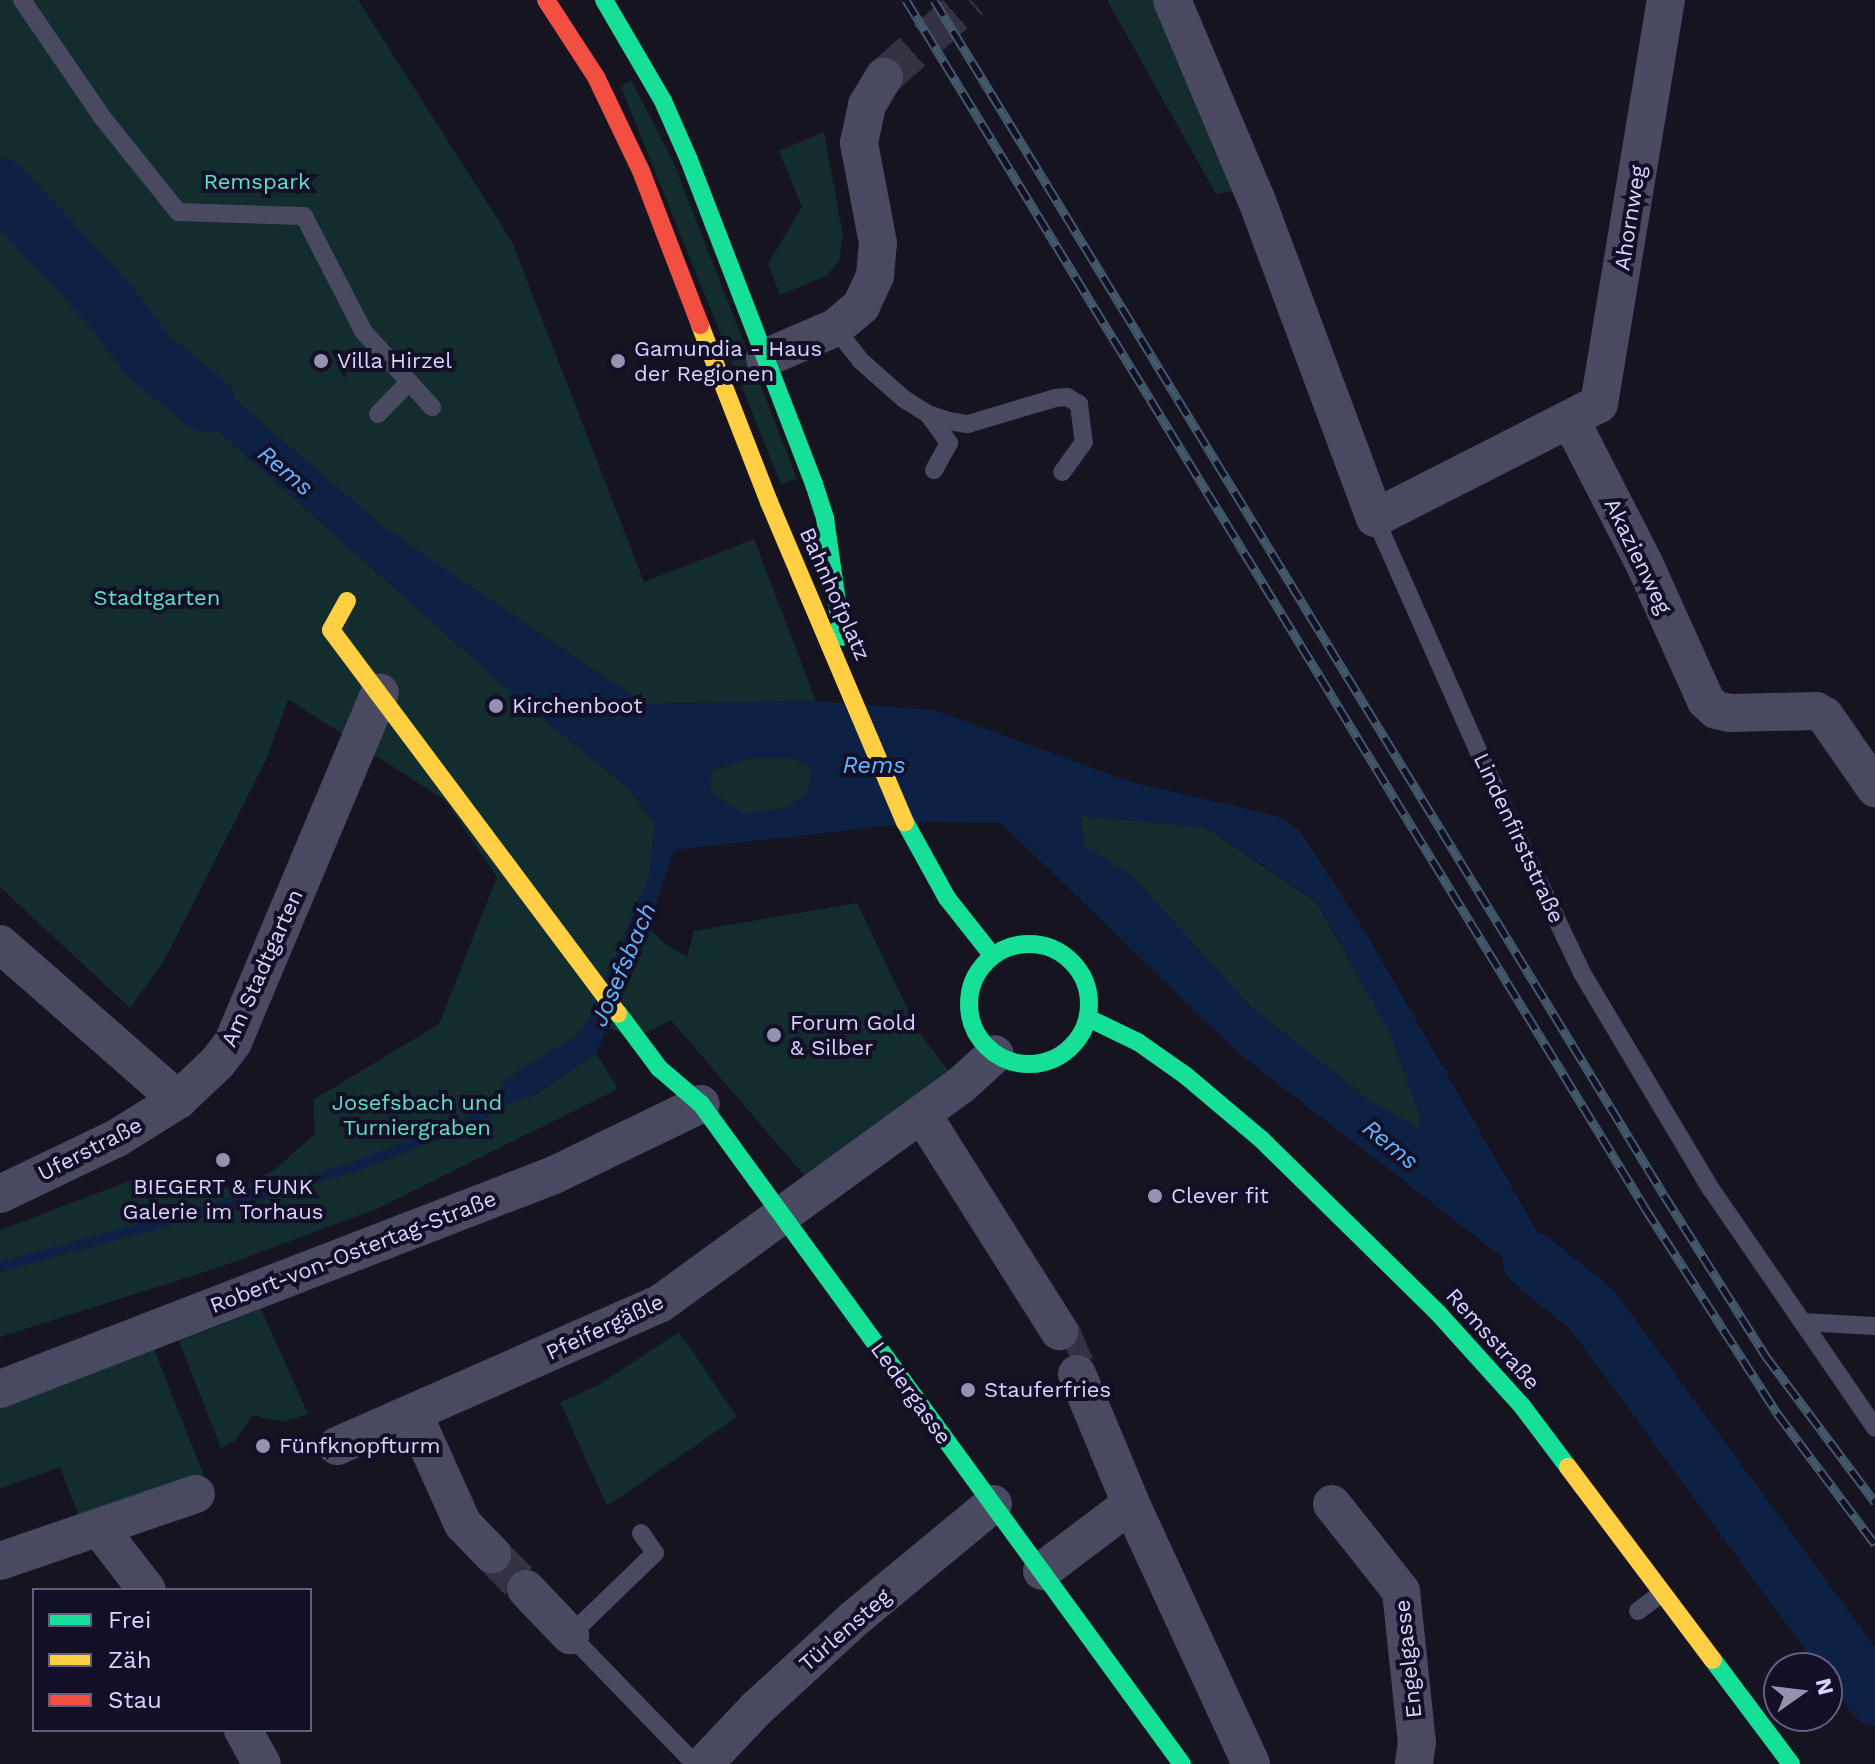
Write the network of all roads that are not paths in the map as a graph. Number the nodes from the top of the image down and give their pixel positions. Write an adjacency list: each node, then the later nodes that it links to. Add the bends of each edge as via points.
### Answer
1 (22, 0): 9 (lane, via 102,117 178,212 304,216 363,331)
2 (546, 0): 18 (main road, Bahnhofplatz, via 596,77 641,171 769,502)
3 (604, 0): 8 (main road, Bahnhofplatz, via 670,116)
4 (1172, 0): 16 (street, Lindenfirststraße, via 1257,201)
5 (1666, 0): 13 (street, Ahornweg, via 1599,404)
6 (884, 77): 7 (street, via 867,105 859,143 878,243 875,276 861,306)
7 (835, 328): 8 (street); 12 (lane, via 861,361)
8 (765, 358): 18 (main road, Bahnhofplatz, via 825,518)
9 (409, 382): 10 (lane); 11 (lane)
10 (432, 407)
11 (378, 414)
12 (928, 414): 14 (lane, via 949,443); 15 (lane, via 968,424 1067,397 1079,404 1085,431 1080,450)
13 (1570, 419): 16 (street); 20 (street, Akazienweg, via 1644,563 1706,701 1730,713 1816,711 1825,716)
14 (934, 470)
15 (1062, 472)
16 (1375, 518): 30 (lane, Lindenfirststraße, via 1582,973 1711,1189)
17 (347, 601): 19 (main road, via 331,630)
18 (845, 679): 22 (main road, via 909,832 947,898)
19 (380, 693): 25 (street, Am Stadtgarten, via 233,1042); 26 (main road, Ledergasse, via 659,1068)
20 (1875, 788)
21 (0, 944): 25 (street)
22 (992, 955): 23 (main road, via 1011,945 1053,947 1071,959 1086,986); 24 (main road, via 971,986 969,1005 981,1041)
23 (1088, 1018): 24 (main road, via 1081,1036 1051,1060 1013,1062); 49 (main road, Remsstraße, via 1138,1042 1196,1084 1261,1139 1438,1313 1522,1406)
24 (995, 1054): 27 (street)
25 (178, 1100): 28 (street, Uferstraße, via 117,1138)
26 (701, 1104): 29 (main road, Ledergasse); 34 (street, Robert-von-Ostertag-Straße, via 558,1184)
27 (922, 1114): 29 (street); 32 (street)
28 (0, 1194)
29 (782, 1215): 35 (street, Pfeifergäßle, via 661,1303); 39 (main road, Ledergasse)
30 (1802, 1322): 31 (lane); 36 (lane, Lindenfirststraße)
31 (1875, 1326)
32 (1059, 1331)
33 (1077, 1374): 40 (street)
34 (0, 1389)
35 (413, 1413): 37 (street, Pfeifergäßle); 44 (street, via 463,1524)
36 (1875, 1428)
37 (337, 1446)
38 (196, 1494): 42 (street)
39 (993, 1504): 46 (main road, Ledergasse); 56 (street, Türlensteg, via 855,1618)
40 (1131, 1504): 46 (street); 58 (street)
41 (1332, 1504): 53 (street, Engelgasse, via 1401,1591)
42 (99, 1528): 45 (street); 47 (street)
43 (641, 1533): 51 (lane, via 655,1553)
44 (492, 1554)
45 (0, 1561)
46 (1042, 1571): 57 (main road, Ledergasse)
47 (145, 1588)
48 (526, 1589): 51 (street)
49 (1662, 1593): 50 (lane); 59 (main road, Remsstraße)
50 (1638, 1611)
51 (570, 1635): 55 (lane)
52 (244, 1732): 54 (street)
53 (1415, 1753)
54 (262, 1764)
55 (695, 1764)
56 (704, 1764)
57 (1182, 1764)
58 (1251, 1764)
59 (1791, 1764)

